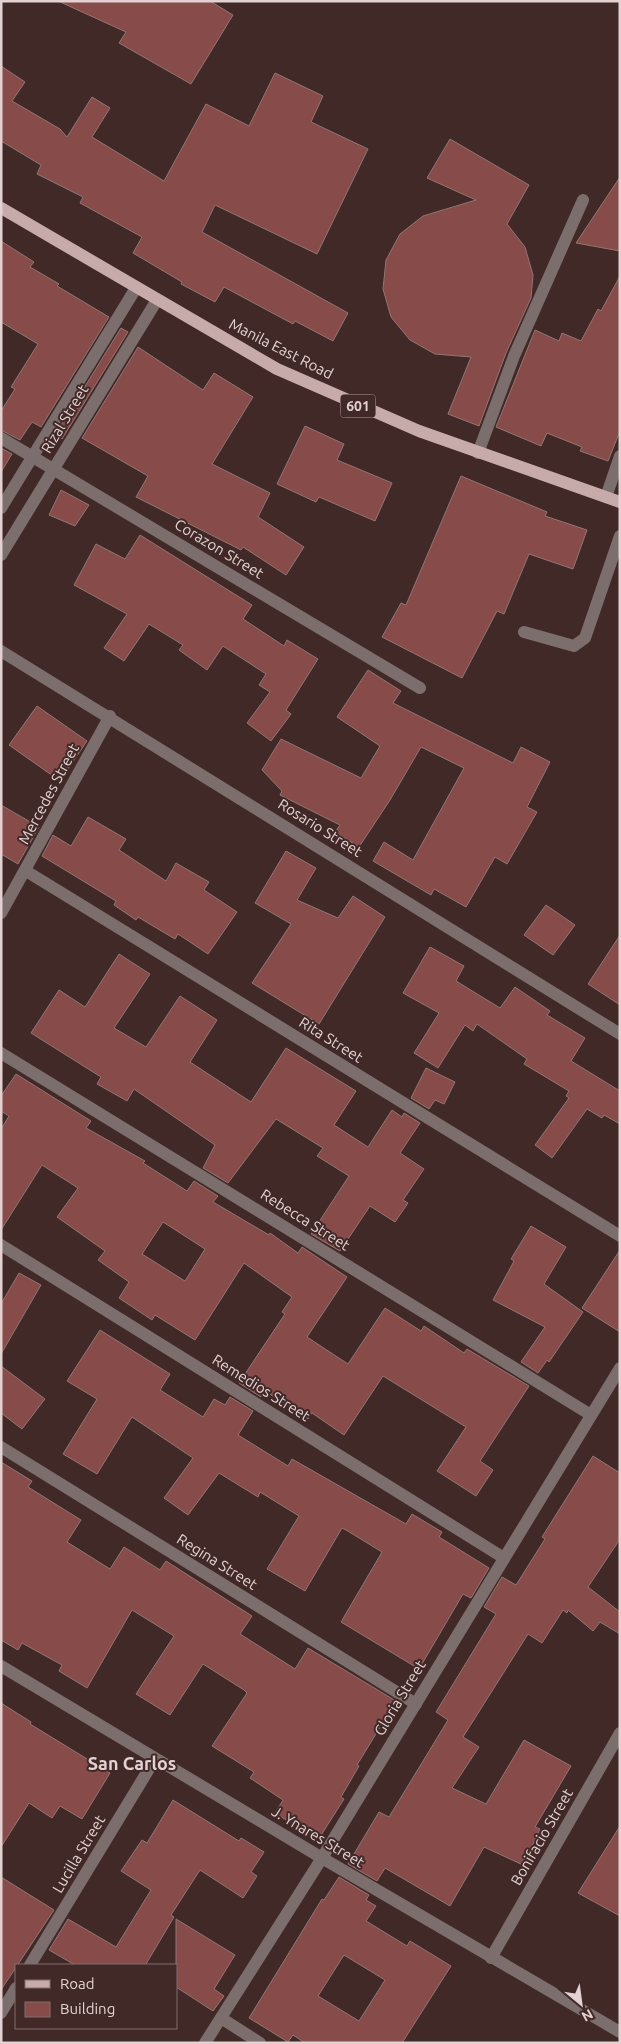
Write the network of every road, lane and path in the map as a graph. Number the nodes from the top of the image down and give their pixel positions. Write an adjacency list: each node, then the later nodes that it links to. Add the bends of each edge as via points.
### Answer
1 (583, 200): 6 (street, via 514,356)
2 (1, 208): 3 (main road, Manila East Road / 601)
3 (136, 288): 4 (main road, Manila East Road / 601); 8 (street, Rizal Street)
4 (157, 300): 6 (main road, Manila East Road / 601, via 277,369 410,427); 9 (street, Rizal Street)
5 (1, 438): 8 (street, Corazon Street)
6 (478, 452): 10 (main road, Manila East Road / 601)
7 (620, 456): 10 (street)
8 (33, 457): 9 (street, Corazon Street); 12 (street, Rizal Street)
9 (54, 470): 14 (street, Rizal Street); 17 (street, Corazon Street)
10 (606, 497): 11 (main road, Manila East Road / 601)
11 (620, 502)
12 (1, 508)
13 (620, 536): 15 (street, via 585,638 574,646)
14 (1, 555)
15 (524, 632)
16 (1, 651): 18 (street, Rosario Street)
17 (420, 688)
18 (110, 716): 19 (street, Mercedes Street); 21 (street, Rosario Street)
19 (26, 871): 20 (street, Mercedes Street); 23 (street, Rita Street)
20 (1, 913)
21 (620, 1034)
22 (1, 1053): 26 (street, Rebecca Street)
23 (620, 1236)
24 (1, 1245): 28 (street, Remedios Street)
25 (620, 1368): 26 (street, Gloria Street)
26 (591, 1415): 28 (street, Gloria Street)
27 (1, 1447): 30 (street, Regina Street)
28 (504, 1558): 30 (street, Gloria Street)
29 (1, 1666): 32 (street, J. Ynares Street)
30 (416, 1704): 33 (street, Gloria Street)
31 (620, 1733): 34 (street, Bonifacio Street)
32 (155, 1759): 33 (street, J. Ynares Street); 35 (street, Lucilla Street)
33 (322, 1858): 34 (street, J. Ynares Street); 38 (street, Gloria Street)
34 (491, 1958): 39 (street, J. Ynares Street)
35 (31, 1964)
36 (15, 1990): 37 (street)
37 (1, 2013)
38 (221, 2018): 40 (street, Gloria Street); 41 (street)
39 (620, 2032)
40 (205, 2043)
41 (260, 2043)

